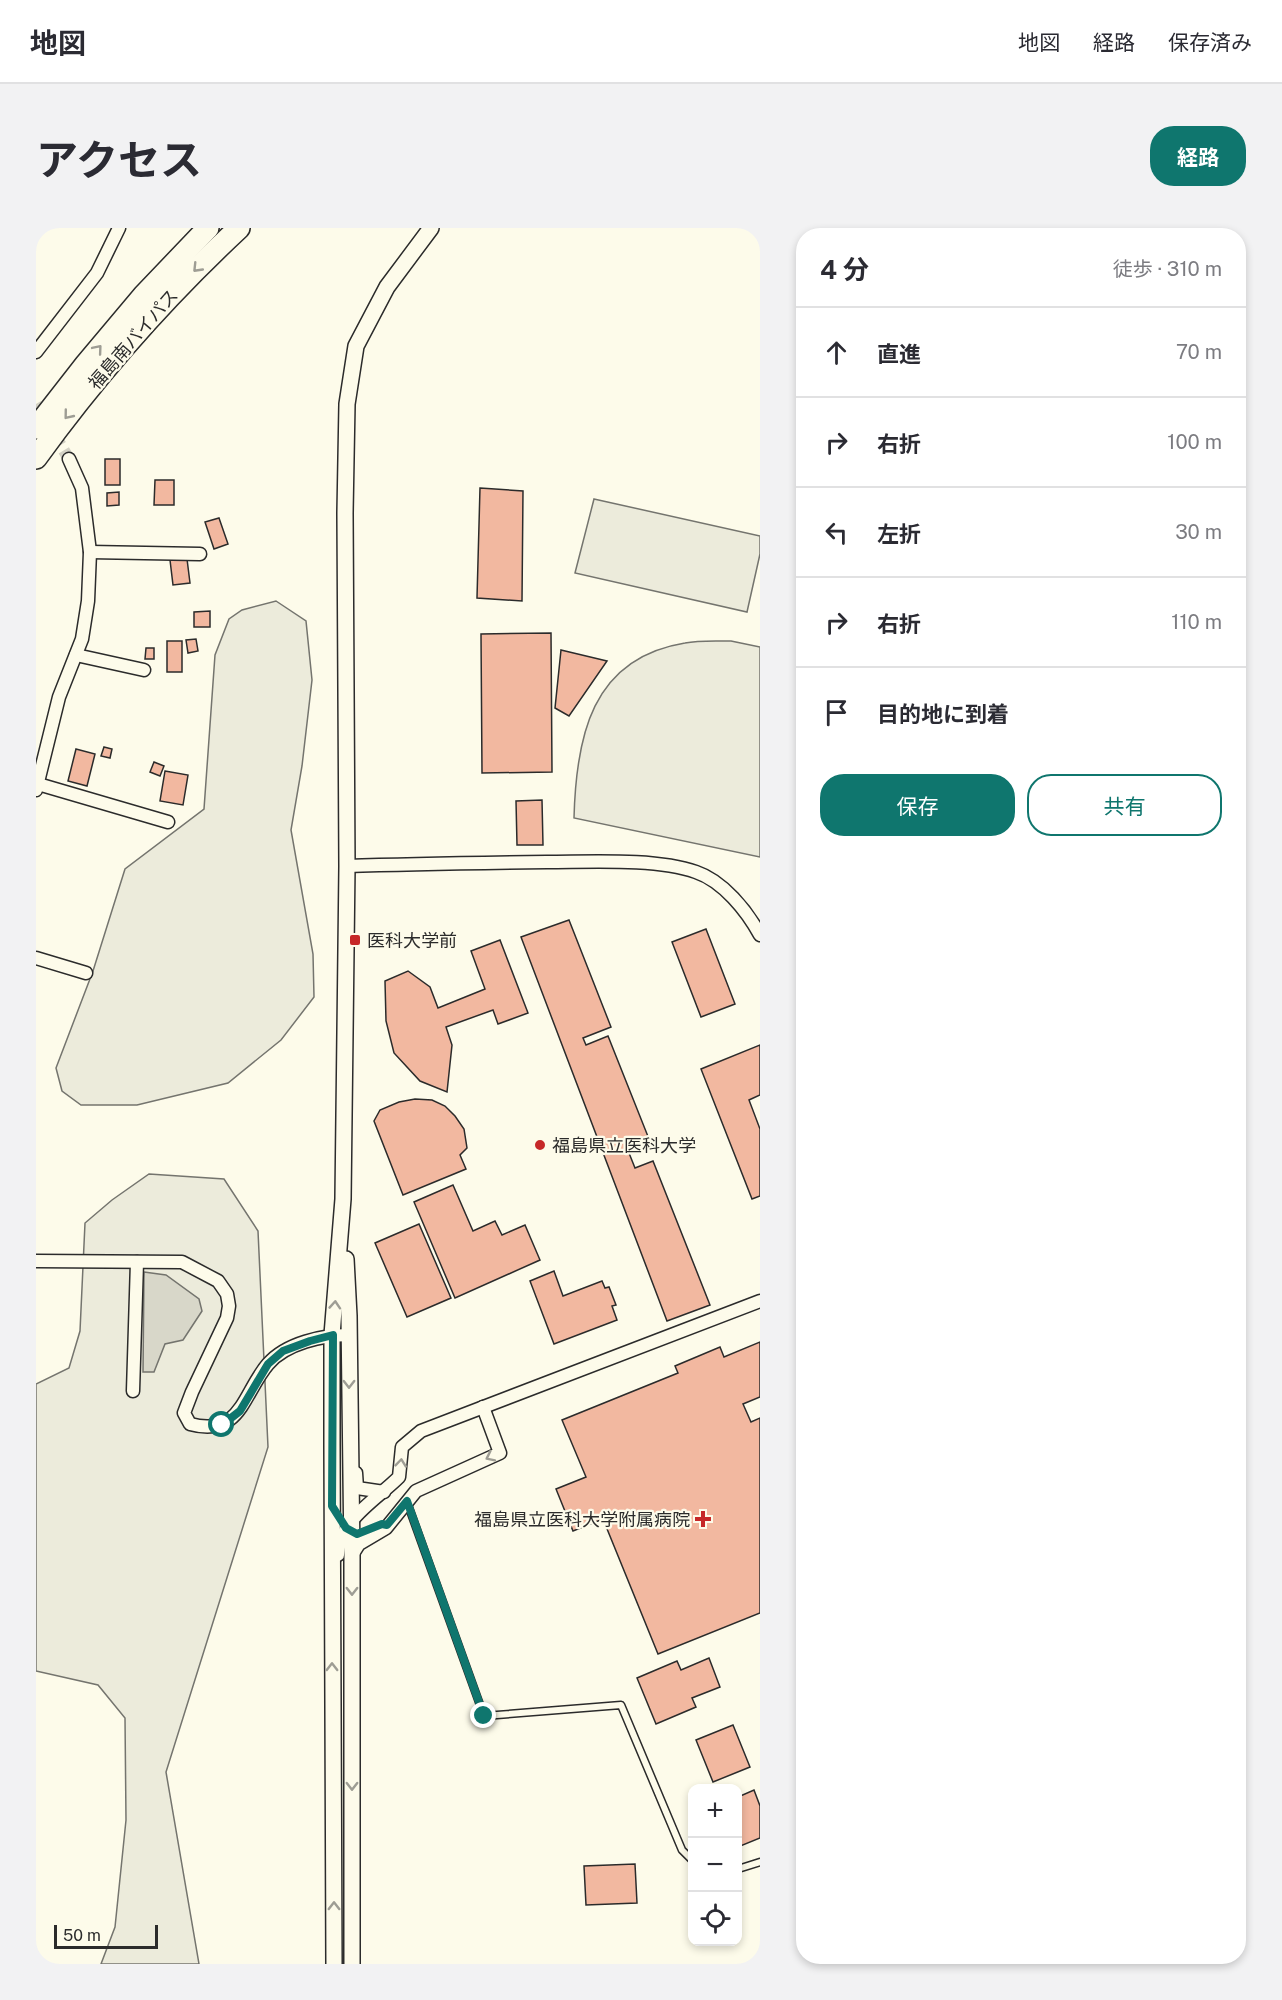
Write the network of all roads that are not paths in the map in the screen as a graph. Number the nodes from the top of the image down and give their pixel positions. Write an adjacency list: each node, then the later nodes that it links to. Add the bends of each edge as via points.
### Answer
1 (119, 228): 5 (street, via 97,273)
2 (208, 228): 6 (highway, 福島南バイパス, one-way to 2, via 144,295)
3 (239, 228): 7 (highway, 福島南バイパス, one-way to 7, via 123,349)
4 (431, 228): 15 (street, via 387,287 356,346 347,404)
5 (36, 352)
6 (36, 428)
7 (36, 458)
8 (69, 459): 9 (street, via 82,488)
9 (90, 552): 10 (street); 11 (street, via 86,611)
10 (200, 554)
11 (76, 655): 12 (street); 13 (street, via 59,697)
12 (144, 670)
13 (37, 787): 14 (street)
14 (168, 822)
15 (347, 866): 16 (street, via 601,861 669,866 698,873 725,890 748,913); 19 (street)
16 (760, 935)
17 (36, 958): 18 (street)
18 (86, 973)
19 (343, 1199): 23 (street, one-way to 19); 24 (street)
20 (36, 1261): 21 (street)
21 (137, 1262): 23 (street, via 182,1262 218,1281 227,1294 227,1318 184,1413 190,1424 206,1429 222,1425 240,1411 268,1364 283,1351); 25 (street)
22 (760, 1301): 26 (street)
23 (333, 1335): 24 (street); 30 (street)
24 (349, 1335): 27 (street, one-way to 27)
25 (133, 1391)
26 (483, 1407): 28 (street, one-way to 26, via 399,1477 402,1447 421,1431); 29 (street, one-way to 29, via 500,1453 417,1491)
27 (349, 1423): 28 (street, via 355,1432 357,1488); 32 (street)
28 (384, 1492): 32 (street)
29 (407, 1501): 31 (street); 35 (lane, via 484,1716 621,1705 682,1850)
30 (332, 1506): 32 (street); 34 (street)
31 (387, 1525): 32 (street, via 360,1533); 33 (street, via 358,1544)
32 (349, 1527): 33 (street); 34 (street, via 338,1545 337,1611)
33 (352, 1555): 39 (street, one-way to 39)
34 (333, 1618): 38 (street, one-way to 34)
35 (688, 1855)
36 (760, 1862): 37 (lane)
37 (742, 1868)
38 (334, 1964)
39 (352, 1964)

